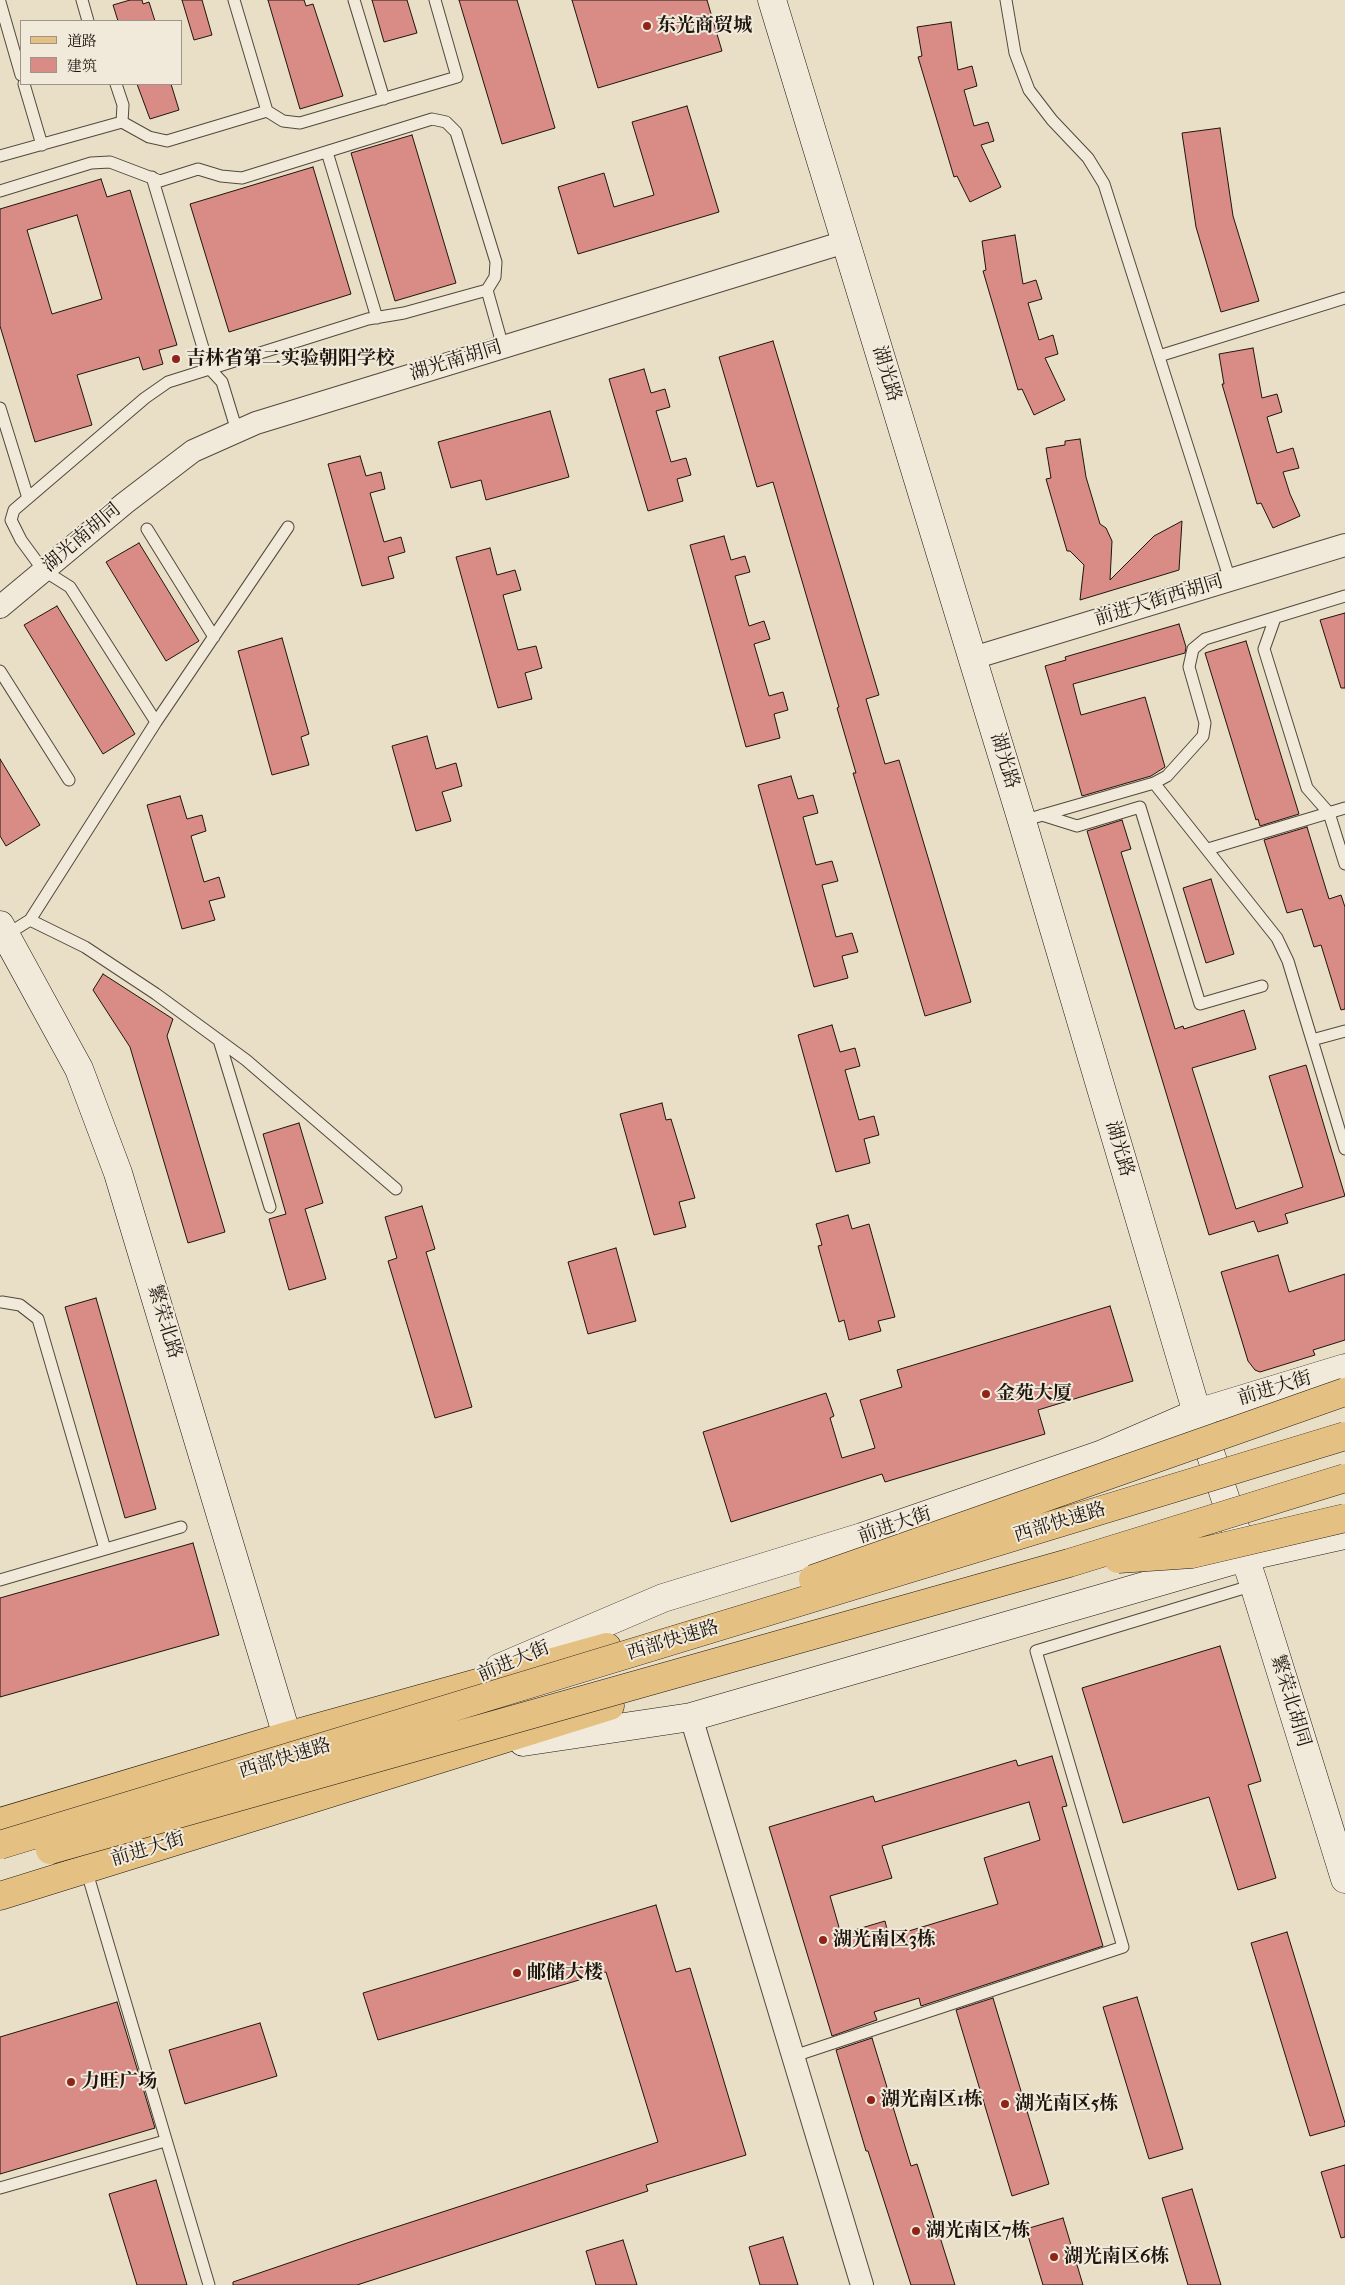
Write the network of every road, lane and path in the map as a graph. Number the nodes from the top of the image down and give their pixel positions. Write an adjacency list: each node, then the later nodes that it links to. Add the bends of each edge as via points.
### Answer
1 (82, 0): 8 (lane)
2 (234, 0): 13 (lane)
3 (354, 0): 12 (lane)
4 (434, 0): 12 (lane, via 457,77)
5 (772, 0): 20 (street, 湖光路)
6 (1006, 0): 25 (lane, via 1015,53 1029,90 1088,158 1104,184)
7 (0, 2): 9 (lane)
8 (88, 20)
9 (20, 72)
10 (24, 85): 15 (lane)
11 (116, 85): 14 (lane, via 123,105)
12 (384, 99): 13 (lane, via 300,123 283,121)
13 (267, 111): 14 (lane, via 167,142 149,137)
14 (122, 122): 15 (lane)
15 (42, 144): 17 (lane)
16 (327, 152): 18 (lane, via 242,178 198,169 160,181); 21 (lane, via 432,119 446,122 456,132 496,262 495,277); 23 (lane)
17 (0, 156)
18 (152, 177): 19 (lane, via 110,162 91,163); 26 (lane)
19 (0, 191)
20 (845, 242): 24 (street, 湖光南胡同); 39 (street, 湖光路)
21 (487, 290): 23 (lane); 24 (lane)
22 (1345, 298): 25 (lane)
23 (377, 318): 26 (lane)
24 (503, 347): 28 (street, 湖光南胡同)
25 (1159, 356): 34 (lane)
26 (209, 368): 28 (lane, via 222,382); 29 (lane, via 168,382 145,398)
27 (0, 408): 29 (lane)
28 (237, 431): 33 (street, 湖光南胡同, via 193,451)
29 (28, 498): 33 (lane, via 14,510 11,520 20,540)
30 (288, 527): 38 (lane)
31 (147, 529): 38 (lane)
32 (1345, 545): 34 (street, 前进大街西胡同)
33 (43, 570): 36 (street, 湖光南胡同); 41 (lane, via 70,587)
34 (1230, 580): 39 (street, 前进大街西胡同)
35 (1345, 596): 37 (lane)
36 (0, 607)
37 (1274, 618): 43 (lane, via 1205,639 1193,649 1189,667 1205,723 1203,736 1168,776); 45 (lane, via 1264,649 1307,788)
38 (214, 637): 41 (lane)
39 (973, 658): 46 (street, 湖光路)
40 (0, 671): 42 (lane)
41 (156, 722): 49 (lane)
42 (69, 780)
43 (1154, 783): 46 (lane); 47 (lane)
44 (1345, 808): 45 (lane)
45 (1330, 813): 47 (lane); 48 (lane)
46 (1032, 818): 51 (lane, via 1077,826 1140,807 1200,1004); 61 (street, 湖光路)
47 (1208, 849): 54 (lane, via 1277,938 1288,961)
48 (1345, 864)
49 (30, 920): 50 (lane); 53 (lane, via 85,947)
50 (3, 930): 79 (street, 繁荣北路, via 79,1069 118,1173)
51 (1262, 986)
52 (1345, 1031): 54 (lane)
53 (219, 1040): 56 (lane); 57 (lane)
54 (1312, 1040): 55 (lane)
55 (1345, 1149)
56 (396, 1189)
57 (270, 1207)
58 (1, 1300): 71 (lane, via 20,1305 38,1319)
59 (1345, 1368): 61 (street, 前进大街)
60 (1345, 1392): 76 (main road, bridge, via 796,1585)
61 (1197, 1413): 64 (street, 湖光路); 77 (street, 前进大街, via 1100,1455 917,1518 663,1598)
62 (1345, 1423): 64 (main road, 前进大街)
63 (1345, 1436): 76 (main road, 西部快速路, bridge)
64 (1214, 1464): 68 (street, 湖光路); 77 (main road, 前进大街, via 664,1632)
65 (1345, 1478): 73 (main road, 西部快速路, bridge)
66 (1345, 1488): 68 (main road, 前进大街)
67 (1345, 1518): 73 (main road, bridge, via 1192,1554)
68 (1233, 1523): 72 (street, 繁荣北胡同); 80 (main road, 前进大街, via 706,1675)
69 (181, 1526): 71 (lane)
70 (1345, 1535): 72 (street, 前进大街)
71 (105, 1549): 74 (lane)
72 (1245, 1557): 75 (street, 繁荣北胡同); 78 (street, 前进大街)
73 (1069, 1563): 83 (main road, 西部快速路, bridge)
74 (0, 1580)
75 (1254, 1585): 85 (street, 繁荣北胡同); 87 (lane, via 1036,1651 1123,1946)
76 (599, 1663): 82 (main road, 西部快速路, bridge)
77 (447, 1690): 79 (main road, 前进大街)
78 (691, 1718): 80 (street, 前进大街); 87 (street)
79 (288, 1736): 81 (main road, 前进大街)
80 (468, 1750): 84 (main road, 前进大街)
81 (0, 1822)
82 (0, 1845)
83 (0, 1864)
84 (86, 1869): 86 (main road, 前进大街); 88 (lane)
85 (1345, 1879)
86 (0, 1896)
87 (794, 2056): 91 (street)
88 (165, 2141): 89 (lane); 90 (lane)
89 (0, 2188)
90 (209, 2285)
91 (862, 2285)

